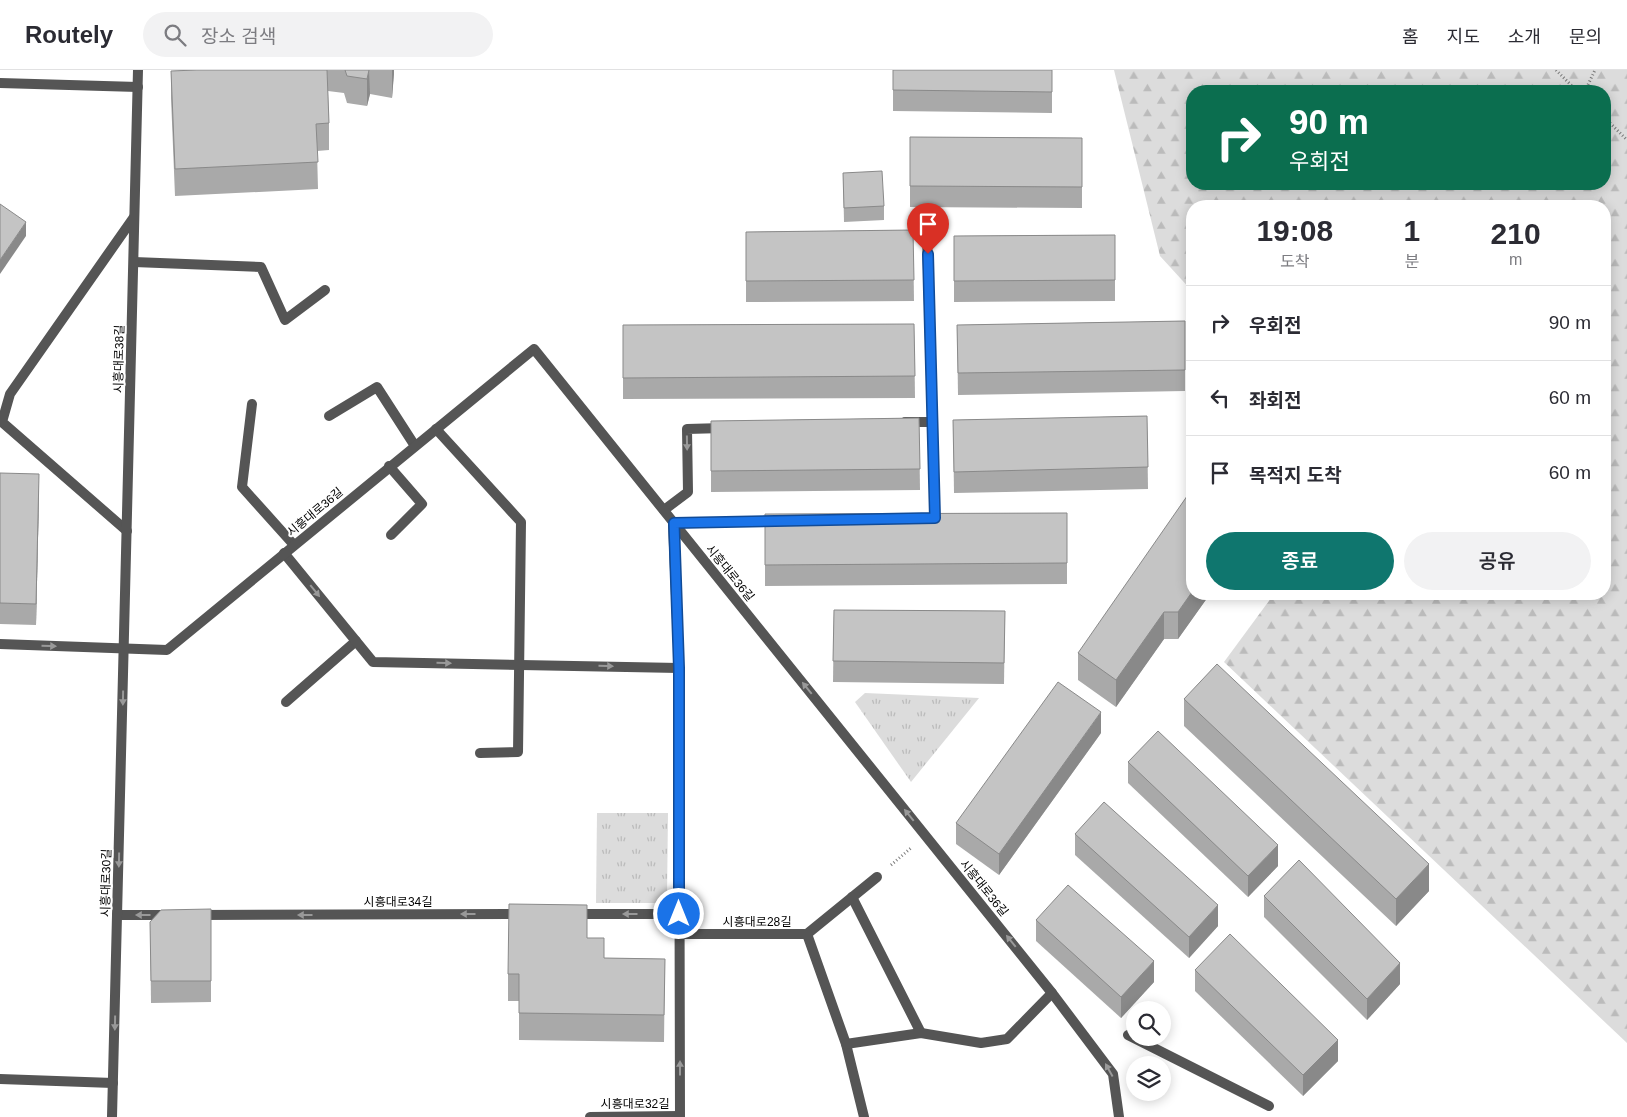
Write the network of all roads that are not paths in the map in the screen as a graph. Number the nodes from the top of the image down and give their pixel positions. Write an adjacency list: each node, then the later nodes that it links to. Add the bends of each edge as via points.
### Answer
1 (138, 70): 3 (street, 시흥대로38길)
2 (0, 83): 3 (street)
3 (138, 87): 4 (street, 시흥대로38길)
4 (135, 216): 6 (street, 시흥대로38길); 20 (street, via 10,394 2,422)
5 (927, 235): 10 (street)
6 (134, 262): 7 (street, via 261,267 285,320); 20 (street, 시흥대로38길)
7 (325, 290)
8 (252, 404): 22 (street, via 242,487)
9 (329, 416): 14 (street, via 377,387)
10 (932, 422): 11 (street); 17 (street, via 935,518)
11 (892, 423)
12 (736, 428): 16 (street, one-way to 16, via 687,429 688,492)
13 (436, 429): 14 (street, 시흥대로36길); 16 (street, 시흥대로36길, via 534,349); 27 (street, via 521,522)
14 (415, 446): 15 (street, 시흥대로36길)
15 (389, 466): 21 (street, via 422,504); 22 (street, 시흥대로36길)
16 (664, 510): 19 (street, 시흥대로36길)
17 (915, 518)
18 (790, 520): 19 (street)
19 (674, 523): 28 (street); 39 (street, 시흥대로36길, one-way to 19)
20 (127, 531): 26 (street, 시흥대로38길)
21 (391, 535)
22 (294, 545): 23 (street, 시흥대로36길)
23 (284, 553): 24 (street, 시흥대로36길, one-way to 24); 26 (street, 시흥대로36길, via 167,650)
24 (356, 641): 27 (street, 시흥대로36길, one-way to 27, via 373,662); 29 (street)
25 (0, 644): 26 (street, 시흥대로36길, one-way to 26)
26 (124, 649): 36 (street, 시흥대로30길, one-way to 36)
27 (518, 664): 28 (street, 시흥대로36길, one-way to 28); 30 (street, via 518,752)
28 (679, 668): 35 (street)
29 (286, 702)
30 (480, 753)
31 (877, 877): 32 (street)
32 (852, 897): 38 (street); 40 (street)
33 (531, 914): 36 (street, 시흥대로34길, one-way to 36)
34 (561, 914): 35 (street, one-way to 34)
35 (679, 914): 37 (street)
36 (117, 915): 44 (street, 시흥대로30길, one-way to 44)
37 (679, 934): 38 (street, 시흥대로28길); 48 (street, one-way to 37)
38 (807, 934): 41 (street, 시흥대로28길)
39 (1052, 993): 40 (street, via 1008,1039 981,1043); 50 (street, 시흥대로36길, one-way to 39, via 1113,1074)
40 (921, 1033): 41 (street)
41 (846, 1044): 49 (street, 시흥대로28길)
42 (1148, 1046): 45 (street)
43 (0, 1079): 44 (street)
44 (113, 1083): 46 (street, 시흥대로30길)
45 (1270, 1106)
46 (112, 1117)
47 (590, 1117): 48 (street, 시흥대로32길)
48 (680, 1117)
49 (864, 1117)
50 (1119, 1117)

